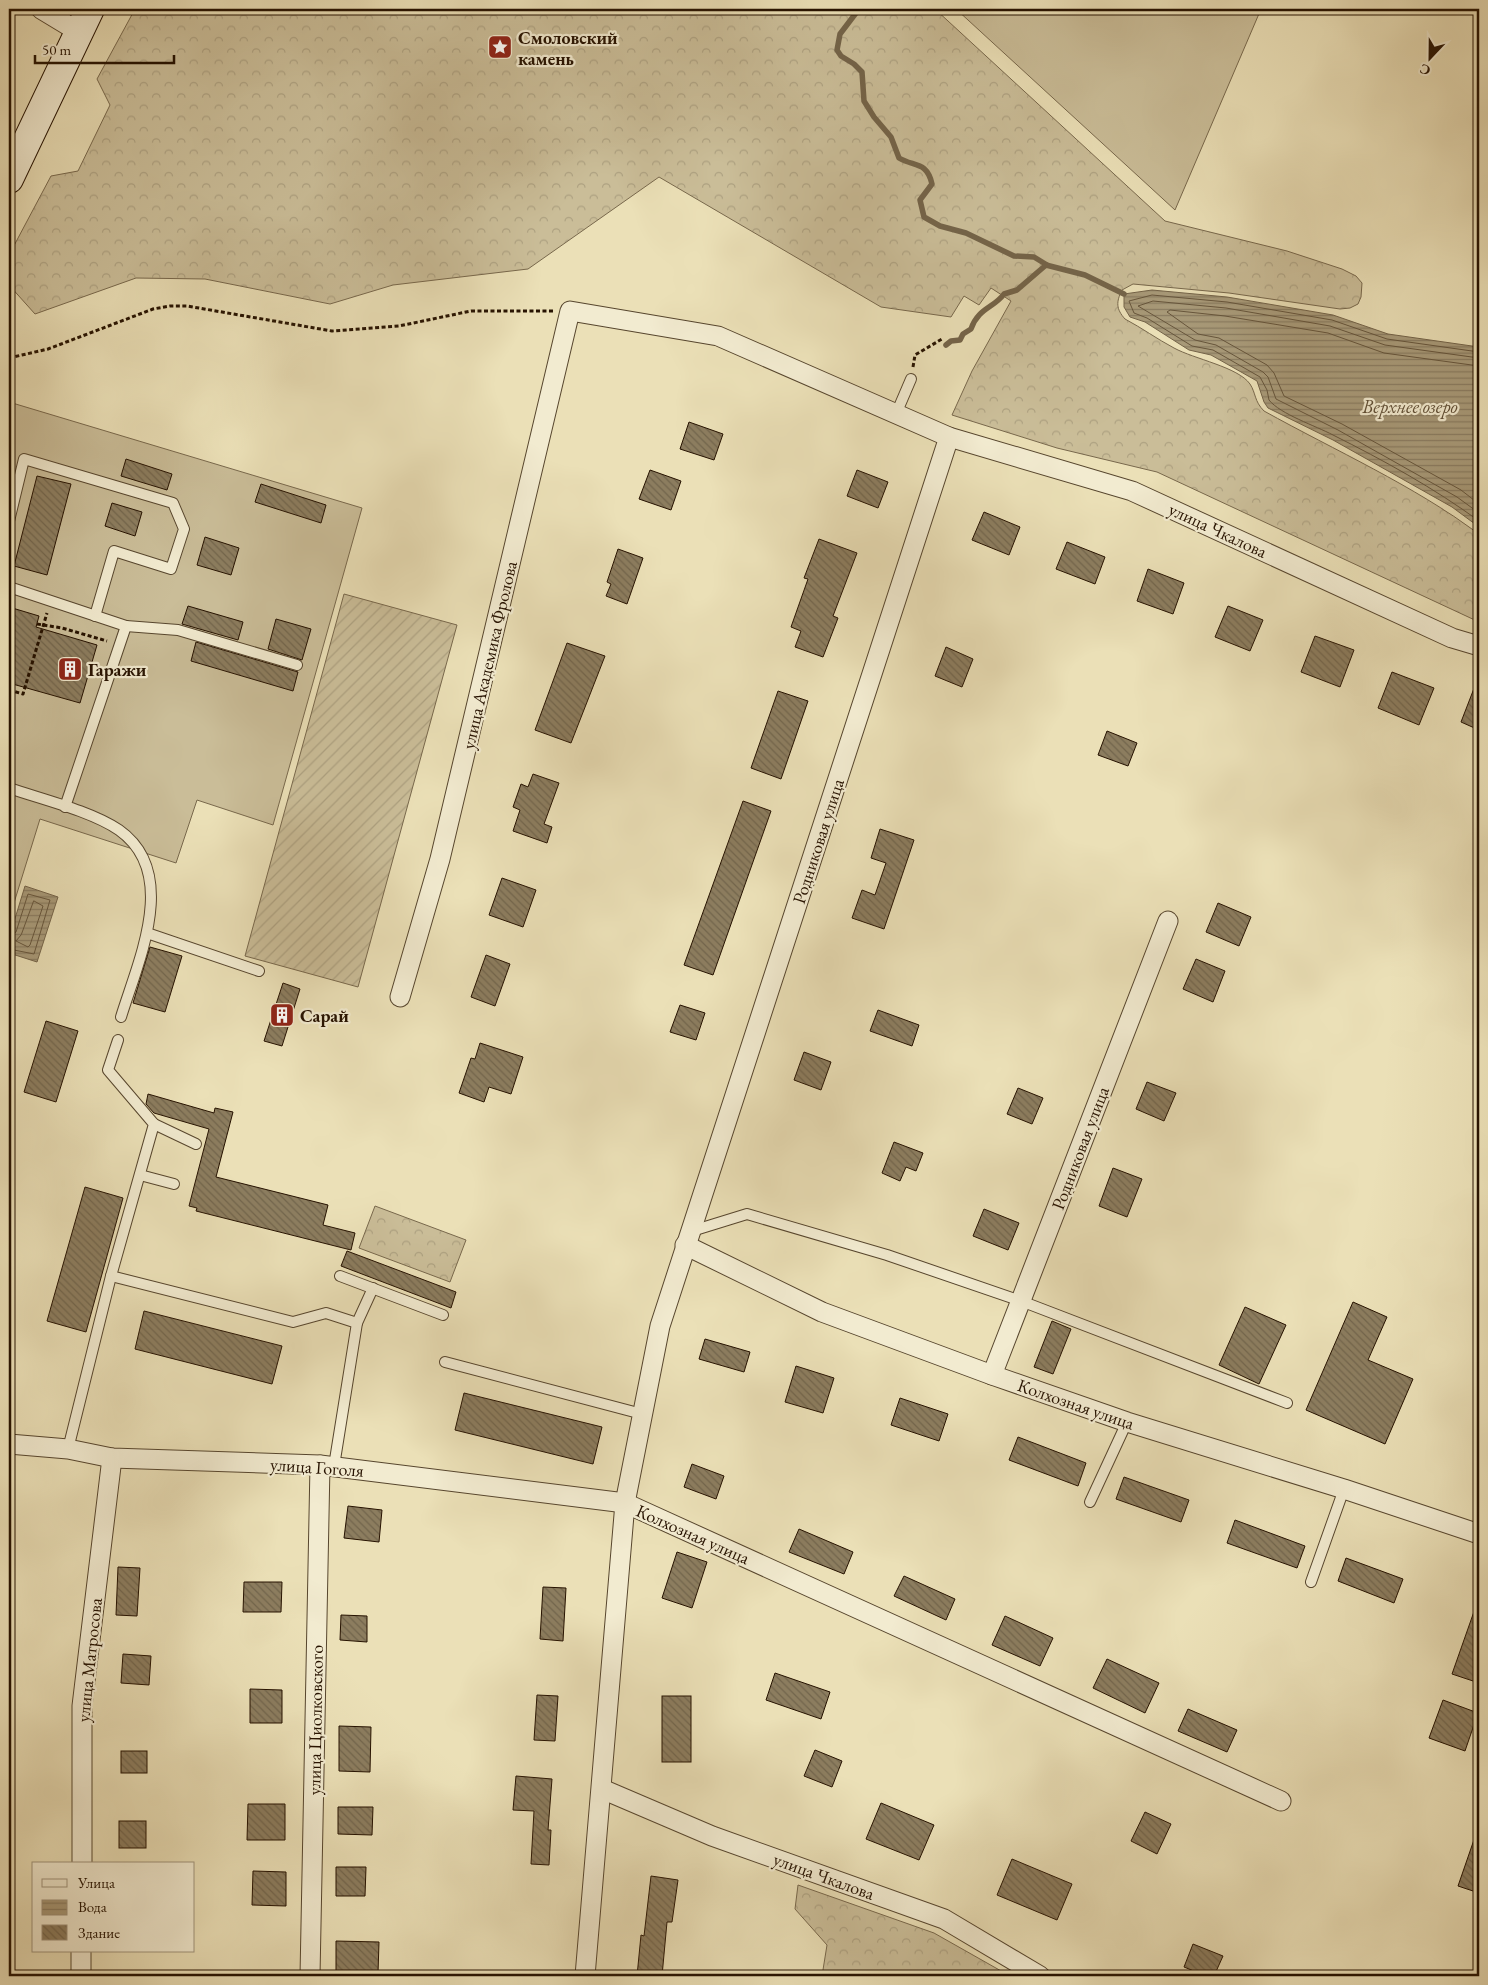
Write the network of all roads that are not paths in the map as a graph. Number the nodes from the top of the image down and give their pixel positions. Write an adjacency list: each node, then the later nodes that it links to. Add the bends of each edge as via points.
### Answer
1 (40, 9): 2 (street)
2 (85, 20): 3 (main road)
3 (9, 179)
4 (570, 311): 6 (street, улица Чкалова, via 718,336); 19 (street, улица Академика Фролова, via 440,859)
5 (911, 379): 6 (lane)
6 (896, 414): 7 (street, улица Чкалова)
7 (949, 437): 12 (street, улица Чкалова, via 1132,490 1452,638); 26 (street, Родниковая улица)
8 (9, 521): 10 (lane, via 24,459 172,503 184,529 171,569 114,551)
9 (9, 588): 10 (lane)
10 (95, 616): 11 (lane)
11 (126, 626): 13 (lane, via 178,630); 15 (lane)
12 (1479, 646)
13 (297, 665)
14 (9, 788): 15 (lane)
15 (65, 807): 17 (lane, via 119,830 136,846 147,866 152,887)
16 (1168, 921): 30 (street, Родниковая улица)
17 (146, 933): 18 (lane); 20 (lane)
18 (260, 971)
19 (400, 997)
20 (121, 1017)
21 (118, 1040): 22 (lane, via 108,1070)
22 (154, 1124): 23 (lane); 24 (lane)
23 (196, 1144)
24 (140, 1175): 25 (lane); 27 (lane)
25 (174, 1184)
26 (688, 1238): 30 (lane, via 747,1214 887,1254); 34 (street, Колхозная улица, via 822,1312); 36 (street, Родниковая улица, via 660,1326)
27 (111, 1276): 32 (lane, via 293,1322 326,1313); 39 (lane)
28 (340, 1276): 29 (lane)
29 (373, 1288): 31 (lane); 32 (lane)
30 (1021, 1301): 34 (street, Родниковая улица); 35 (lane)
31 (443, 1315)
32 (357, 1324): 41 (lane)
33 (445, 1362): 36 (lane)
34 (992, 1375): 37 (street, Колхозная улица)
35 (1286, 1403)
36 (642, 1414): 44 (street, Родниковая улица)
37 (1127, 1422): 42 (street, Колхозная улица); 43 (lane)
38 (9, 1444): 39 (street, улица Гоголя)
39 (68, 1449): 40 (street, улица Гоголя)
40 (112, 1458): 41 (street, улица Гоголя); 49 (street, улица Матросова, via 82,1706)
41 (327, 1466): 44 (street, улица Гоголя); 52 (street, улица Циолковского)
42 (1344, 1489): 45 (street, Колхозная улица); 46 (lane)
43 (1090, 1502)
44 (625, 1503): 47 (street); 48 (street, Колхозная улица)
45 (1479, 1534)
46 (1311, 1582)
47 (602, 1789): 53 (street); 54 (street, улица Чкалова, via 712,1836 944,1919)
48 (1281, 1801)
49 (82, 1862)
50 (81, 1952): 51 (street)
51 (81, 1976)
52 (310, 1976)
53 (585, 1976)
54 (1040, 1976)

